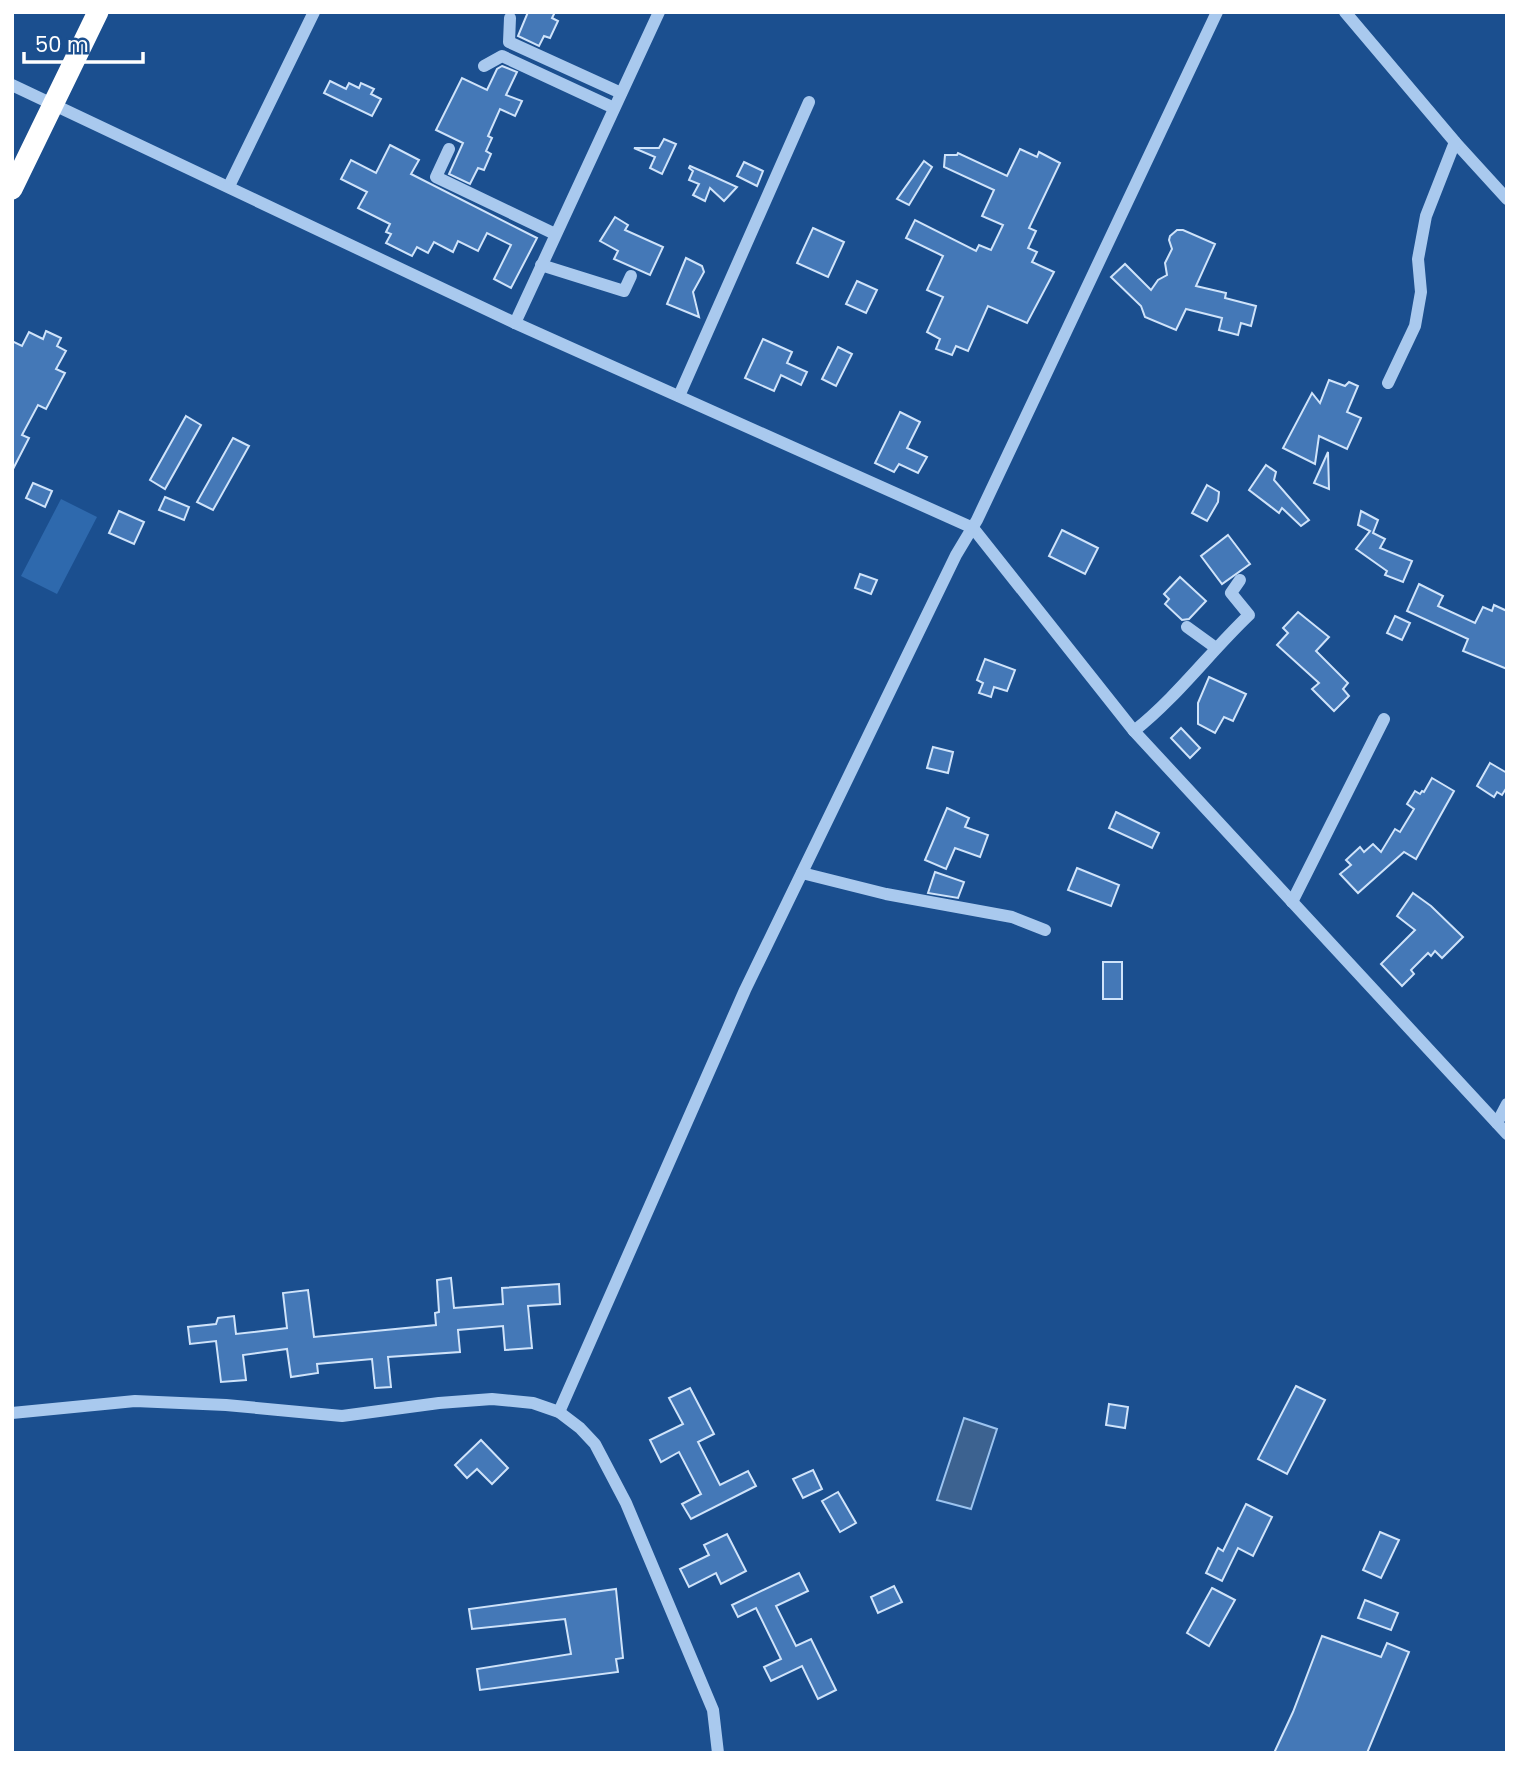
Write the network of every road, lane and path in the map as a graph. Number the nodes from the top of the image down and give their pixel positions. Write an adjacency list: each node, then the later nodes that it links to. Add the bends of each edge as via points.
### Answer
1 (98, 12): 11 (highway)
2 (314, 12): 15 (street)
3 (659, 12): 9 (street)
4 (1217, 12): 24 (street)
5 (1345, 12): 13 (street)
6 (510, 18): 9 (street, via 509,42)
7 (484, 66): 12 (street, via 502,56)
8 (12, 85): 11 (street)
9 (621, 93): 12 (street)
10 (809, 102): 23 (street)
11 (54, 104): 15 (street); 16 (highway)
12 (614, 108): 18 (street)
13 (1455, 142): 17 (street); 22 (street, via 1426,216 1418,260 1421,292 1415,326)
14 (449, 149): 18 (street, via 436,177)
15 (229, 186): 21 (street)
16 (12, 189)
17 (1507, 199)
18 (555, 234): 19 (street)
19 (541, 265): 20 (street, via 624,291); 21 (street)
20 (631, 276)
21 (515, 323): 23 (street)
22 (1388, 383)
23 (679, 396): 24 (street)
24 (972, 528): 29 (street); 30 (street)
25 (1240, 580): 27 (street, via 1231,593 1250,615)
26 (1187, 627): 27 (street)
27 (1216, 648): 29 (street)
28 (1384, 719): 31 (street)
29 (1134, 731): 31 (street)
30 (802, 873): 32 (street, via 1012,917); 36 (street, via 745,990)
31 (1292, 902): 34 (street)
32 (1045, 930)
33 (1507, 1104): 34 (street)
34 (1497, 1123): 35 (street)
35 (1507, 1134)
36 (559, 1412): 37 (street, via 533,1403 492,1399 342,1416 135,1401); 38 (street, via 595,1444 626,1503 713,1710)
37 (12, 1413)
38 (718, 1753)

